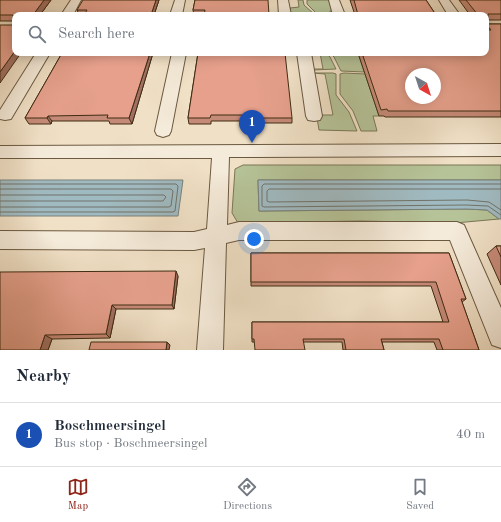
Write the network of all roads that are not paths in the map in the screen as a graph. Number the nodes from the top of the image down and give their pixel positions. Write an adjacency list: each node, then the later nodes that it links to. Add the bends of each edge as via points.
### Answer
1 (76, 0): 6 (street)
2 (180, 0): 7 (street)
3 (283, 0): 8 (street)
4 (334, 0): 9 (street)
5 (444, 0): 10 (street)
6 (69, 12)
7 (177, 12)
8 (284, 12)
9 (338, 12)
10 (452, 12)
11 (41, 56): 14 (street)
12 (178, 56): 16 (street)
13 (304, 56): 15 (street)
14 (5, 114)
15 (314, 116)
16 (163, 131)
17 (501, 150): 19 (street)
18 (0, 152): 19 (street)
19 (221, 152): 20 (street)
20 (216, 236): 21 (street, via 194,241); 22 (street, via 239,231 457,231); 23 (street)
21 (0, 240)
22 (501, 336)
23 (210, 350)

